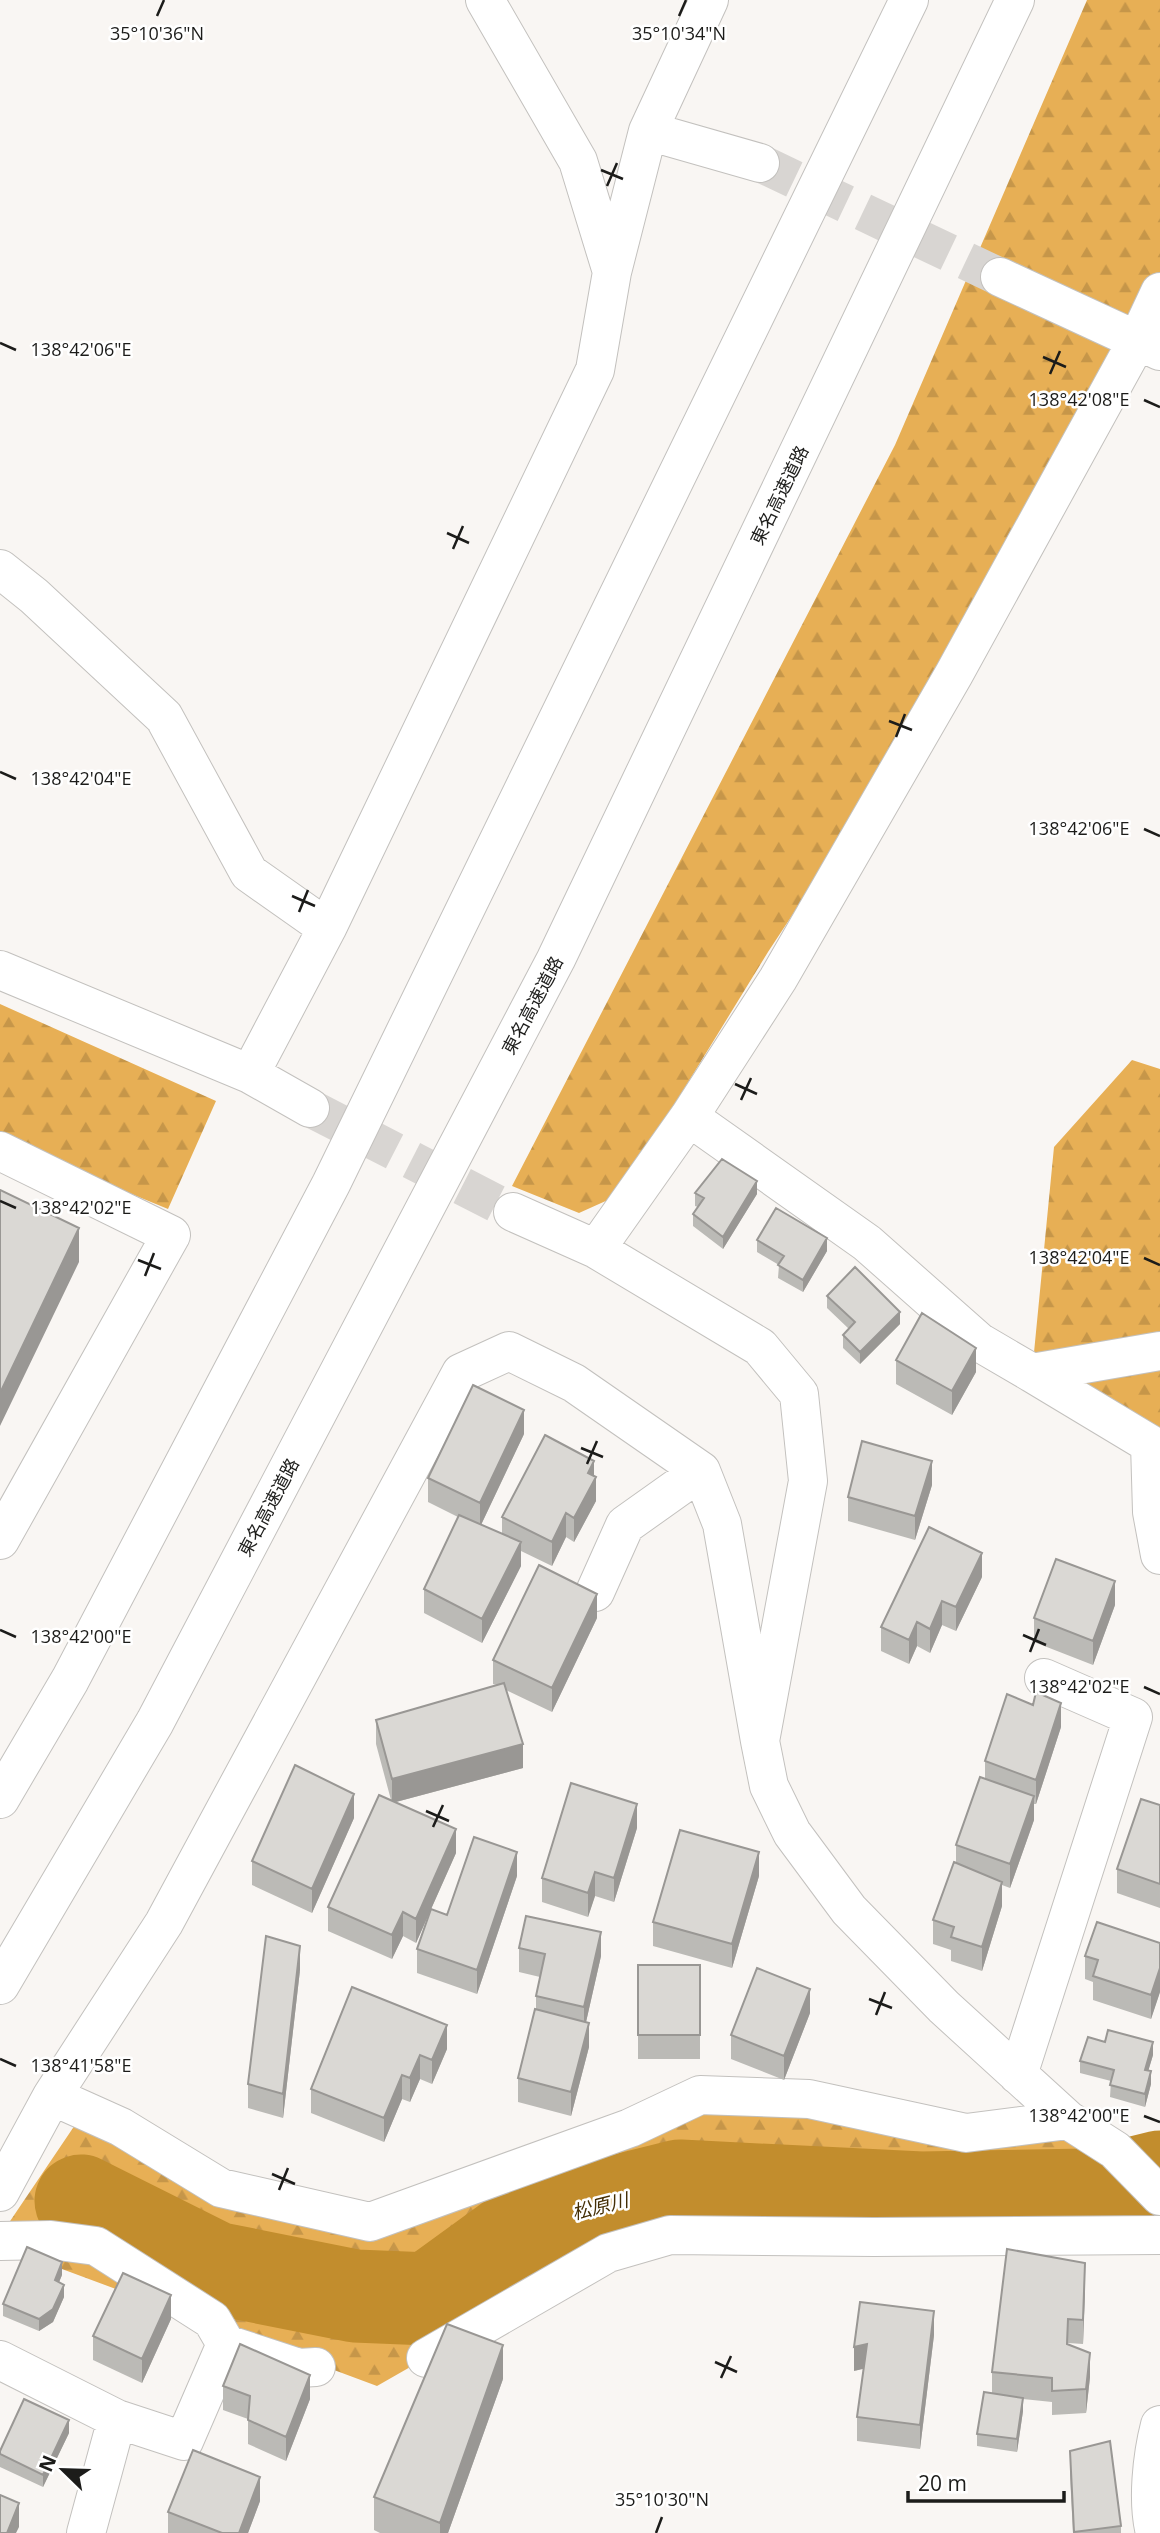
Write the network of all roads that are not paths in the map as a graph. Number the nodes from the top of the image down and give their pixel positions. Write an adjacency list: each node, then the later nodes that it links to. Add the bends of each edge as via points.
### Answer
1 (485, 0): 7 (main road, via 578,161)
2 (709, 0): 5 (main road)
3 (909, 0): 28 (main road, via 331,1184 70,1681)
4 (1015, 0): 29 (main road, 東名高速道路, via 556,959 155,1722)
5 (648, 131): 6 (main road); 7 (main road)
6 (760, 163)
7 (612, 272): 12 (main road, via 595,370)
8 (1000, 277): 10 (main road)
9 (1160, 292): 10 (main road)
10 (1148, 346): 16 (main road, via 792,956)
11 (0, 569): 12 (main road, via 164,717 249,873)
12 (327, 928): 14 (main road)
13 (0, 970): 14 (main road)
14 (250, 1074): 15 (main road)
15 (310, 1108)
16 (689, 1116): 19 (main road); 21 (main road, via 867,1243 979,1342)
17 (0, 1151): 23 (main road, via 171,1235)
18 (513, 1212): 19 (main road)
19 (596, 1249): 27 (main road, via 760,1348 799,1394 808,1481)
20 (1160, 1351): 21 (main road)
21 (1032, 1373): 24 (main road, via 1150,1444 1152,1512)
22 (701, 1471): 25 (main road, via 625,1525); 27 (main road, via 722,1524); 31 (main road, via 574,1383 509,1351 461,1373 164,1923)
23 (0, 1540)
24 (1160, 1555)
25 (595, 1592)
26 (1044, 1678): 30 (main road, via 1133,1717)
27 (760, 1741): 30 (main road, via 769,1786 792,1833 849,1910)
28 (0, 1799)
29 (0, 1985)
30 (1018, 2075): 32 (main road)
31 (52, 2096): 32 (main road, via 121,2127 221,2188 370,2222 630,2128 700,2095 809,2099 967,2133); 33 (main road)
32 (1068, 2120): 34 (main road, via 1115,2150)
33 (0, 2192)
34 (1160, 2196)
35 (1160, 2235): 38 (main road, via 670,2235 608,2253)
36 (0, 2241): 37 (main road, via 51,2240 96,2246 212,2320)
37 (226, 2344): 40 (main road, via 299,2368); 41 (main road, via 184,2441)
38 (426, 2358)
39 (0, 2360): 41 (main road)
40 (316, 2367)
41 (117, 2419): 43 (main road)
42 (1160, 2425): 44 (main road, via 1150,2517)
43 (86, 2533)
44 (1154, 2533)

